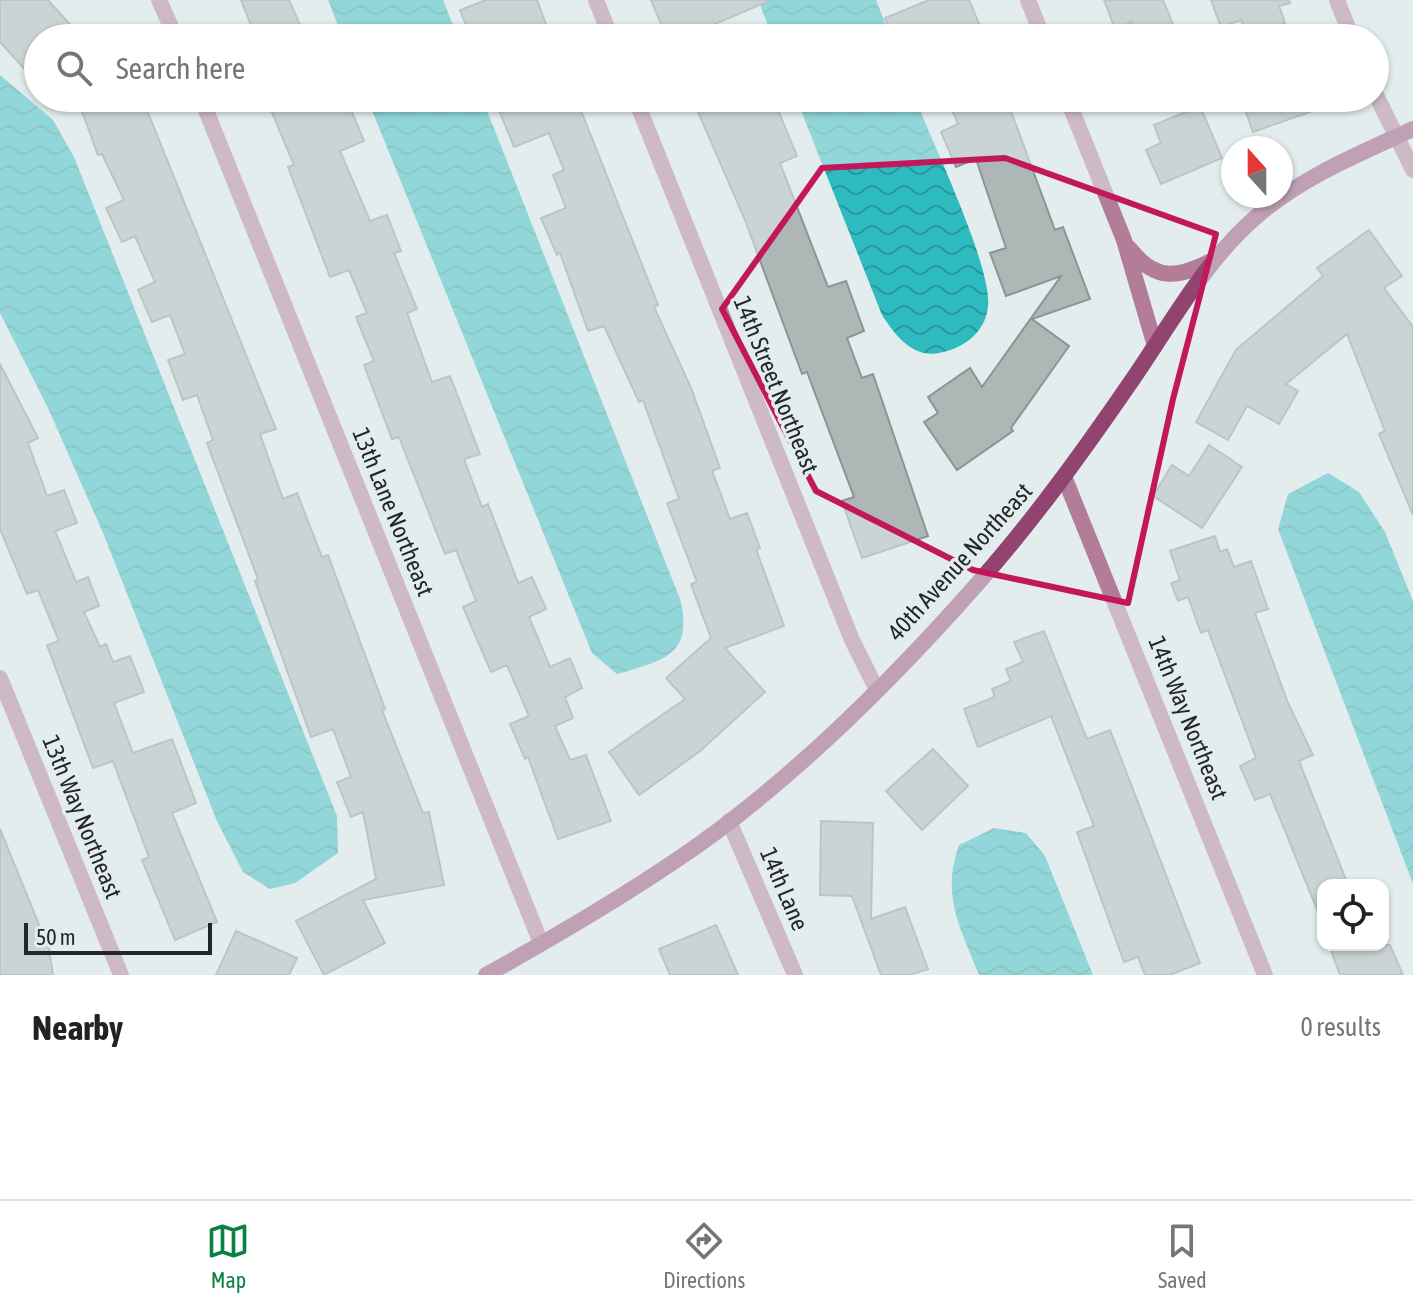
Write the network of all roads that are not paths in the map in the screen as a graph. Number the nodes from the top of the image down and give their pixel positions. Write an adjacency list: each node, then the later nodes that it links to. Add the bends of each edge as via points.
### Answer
1 (159, 0): 5 (street)
2 (596, 0): 6 (street)
3 (1028, 0): 7 (street)
4 (1337, 0): 8 (street)
5 (170, 24)
6 (605, 24)
7 (1037, 24)
8 (1346, 24)
9 (207, 112): 24 (street, 13th Lane Northeast)
10 (641, 112): 21 (street, 14th Street Northeast, via 852,640)
11 (1073, 112): 16 (street)
12 (1384, 112): 14 (street)
13 (1413, 129): 14 (street, 40th Avenue Northeast)
14 (1396, 137): 15 (street); 17 (street, 40th Avenue Northeast, via 1282,196)
15 (1413, 170)
16 (1124, 240): 17 (street, via 1140,262 1165,274 1181,274); 18 (street)
17 (1215, 259): 18 (street, 40th Avenue Northeast)
18 (1155, 346): 19 (street, 40th Avenue Northeast)
19 (1065, 479): 21 (street, 40th Avenue Northeast, via 980,581); 28 (street, 14th Way Northeast)
20 (0, 678): 22 (street, 13th Way Northeast)
21 (876, 688): 23 (street, 40th Avenue Northeast)
22 (6, 711): 25 (street, 13th Way Northeast)
23 (729, 821): 24 (street, 40th Avenue Northeast); 27 (street, 14th Lane)
24 (541, 943): 26 (street, 40th Avenue Northeast)
25 (121, 975)
26 (486, 975)
27 (795, 975)
28 (1265, 975)

